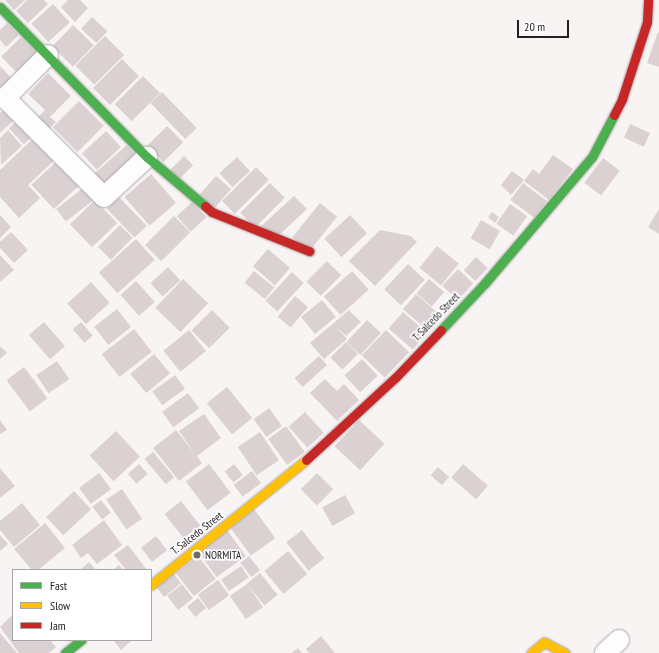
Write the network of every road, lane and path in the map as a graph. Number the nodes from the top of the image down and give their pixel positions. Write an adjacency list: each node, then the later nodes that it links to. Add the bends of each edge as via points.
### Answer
1 (648, 0): 6 (street, T. Salcedo Street, via 647,22 622,99 592,158 485,283 396,376 324,445)
2 (0, 7): 3 (street)
3 (48, 55): 4 (street); 4 (street, via 5,98 104,197)
4 (147, 157): 5 (street, via 212,212)
5 (309, 251)
6 (152, 584)
7 (80, 641): 8 (street)
8 (65, 653)
9 (531, 653): 10 (street, via 544,642)
10 (565, 653)

